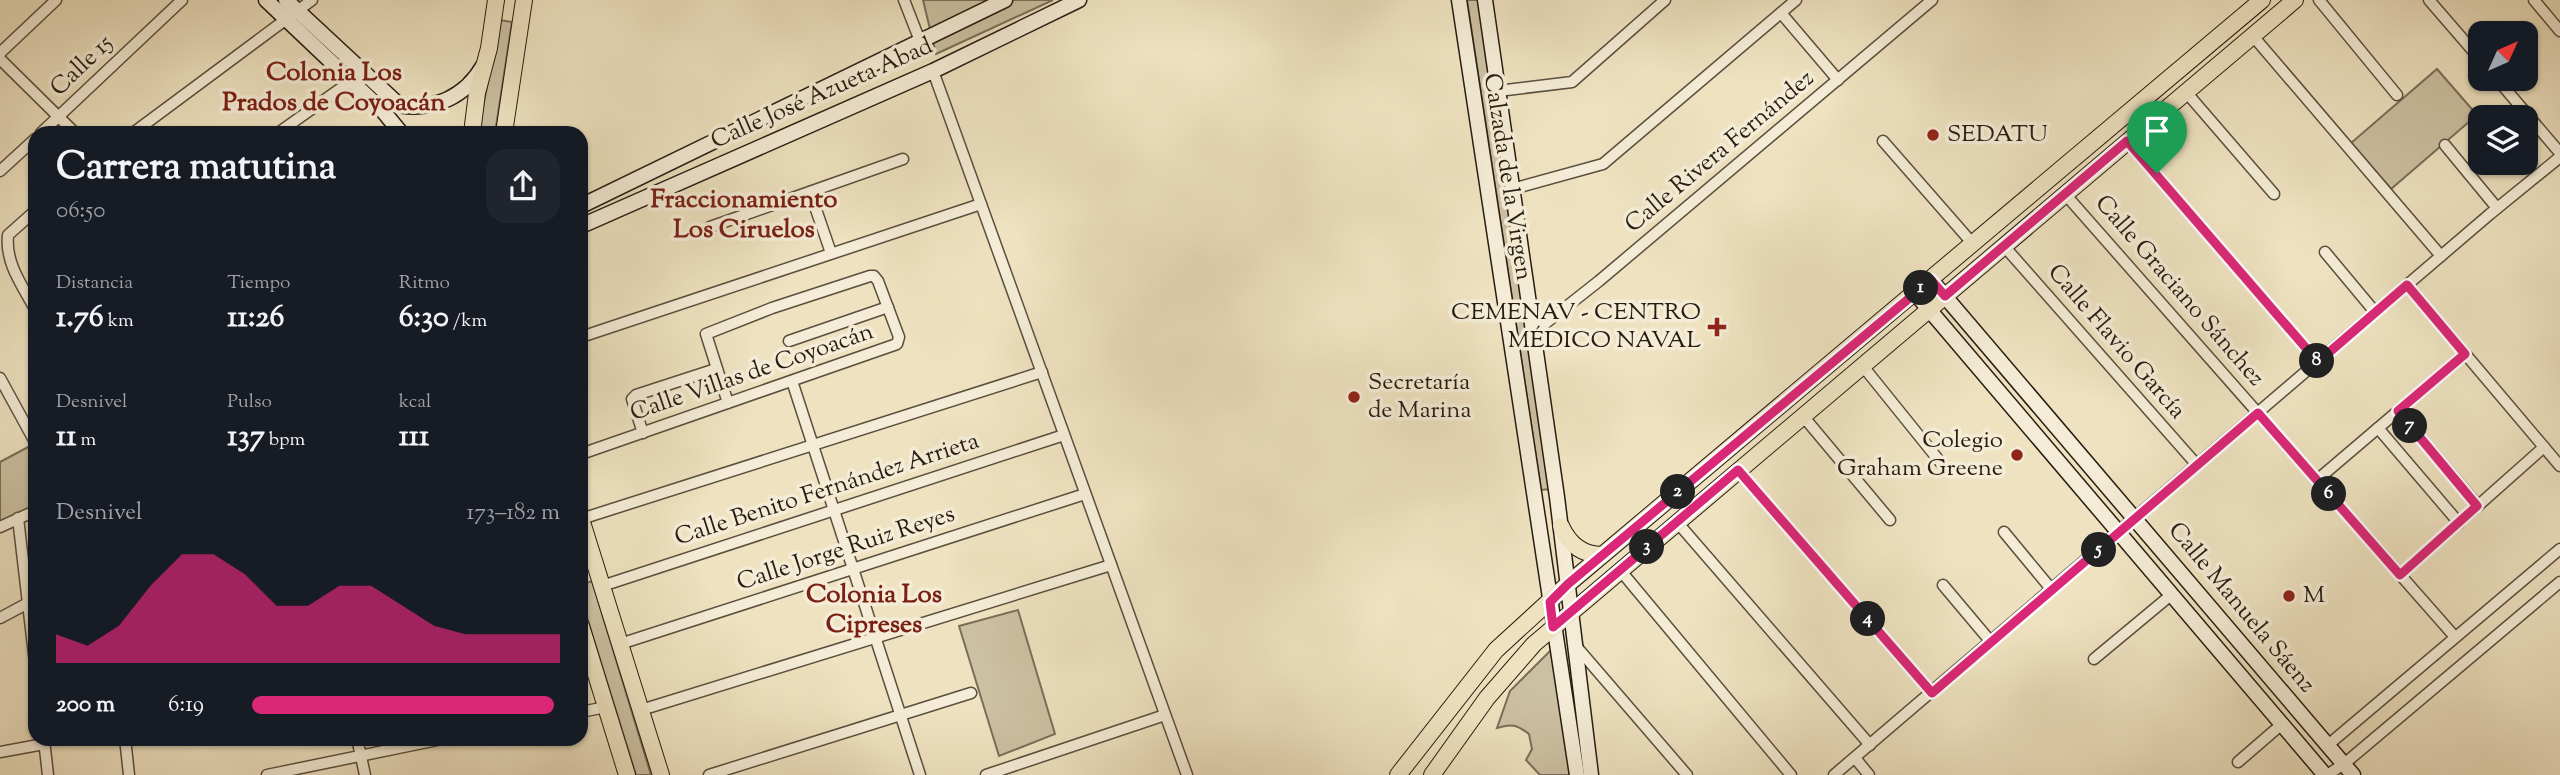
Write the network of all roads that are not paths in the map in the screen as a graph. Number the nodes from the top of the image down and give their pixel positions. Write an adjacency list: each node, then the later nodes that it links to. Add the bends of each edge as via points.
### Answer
1 (56, 0): 32 (street)
2 (182, 0): 46 (street, Calle 15)
3 (266, 0): 25 (street)
4 (286, 0): 25 (street)
5 (312, 0): 25 (street)
6 (508, 0): 7 (main road)
7 (517, 0)
8 (524, 0): 26 (main road)
9 (904, 0): 10 (street); 29 (street)
10 (913, 0)
11 (1005, 0): 29 (street, Calle José Azueta Abad)
12 (1079, 0): 34 (street, Calle José Azueta Abad)
13 (1459, 0): 141 (street, Calzada de la Virgen)
14 (1485, 0): 38 (street, Calzada de la Virgen)
15 (1665, 0): 38 (street, via 1572,82)
16 (1796, 0): 24 (street)
17 (1932, 0): 35 (street, Calle Rivera Fernández)
18 (2262, 0): 72 (main road)
19 (2295, 0): 28 (main road)
20 (2319, 0): 41 (street)
21 (2429, 0): 30 (street)
22 (2534, 0): 27 (street)
23 (495, 7): 26 (main road, via 509,5); 31 (main road)
24 (1781, 13): 35 (street); 62 (street, via 1603,164)
25 (291, 15): 36 (street); 42 (street); 49 (street)
26 (521, 19): 53 (main road)
27 (2560, 31)
28 (2253, 36): 40 (main road); 76 (street)
29 (920, 41): 37 (street, Calle José Azueta Abad)
30 (2468, 45)
31 (489, 48): 42 (street, via 475,78 459,93 430,106); 52 (main road)
32 (0, 53)
33 (0, 59): 46 (street)
34 (933, 71): 43 (street, Calle José Azueta Abad); 67 (street)
35 (1838, 80): 85 (street, Calle Rivera Fernández)
36 (351, 81): 45 (street); 50 (street)
37 (836, 82): 43 (street, via 832,100); 44 (street, Calle José Azueta Abad)
38 (1498, 91): 62 (street, Calzada de la Virgen)
39 (2507, 91): 59 (street)
40 (2186, 92): 56 (main road); 65 (street)
41 (2397, 95)
42 (399, 105): 45 (street, via 399,115)
43 (848, 107): 54 (street, Calle José Azueta Abad)
44 (768, 115): 54 (street, via 778,116 784,124); 66 (street, Calle José Azueta Abad)
45 (388, 117): 51 (street)
46 (58, 118): 47 (street, Calle 15); 48 (street)
47 (49, 126)
48 (67, 126)
49 (142, 126)
50 (288, 126)
51 (395, 126)
52 (473, 126)
53 (504, 126)
54 (779, 137): 70 (street, Calle José Azueta Abad)
55 (1883, 141): 72 (street)
56 (2127, 141): 64 (main road); 89 (street)
57 (28, 145): 61 (street)
58 (2445, 145): 68 (street)
59 (2560, 155): 68 (street)
60 (902, 159): 63 (street)
61 (0, 171)
62 (1512, 189): 85 (street, Calzada de la Virgen)
63 (810, 192): 71 (street); 75 (street)
64 (2065, 194): 73 (main road); 97 (street, Calle Graciano Sánchez)
65 (2274, 194)
66 (588, 203)
67 (981, 204): 75 (street); 92 (street)
68 (2497, 208): 76 (street)
69 (28, 217): 80 (street, via 8,235 7,246)
70 (588, 223)
71 (710, 227)
72 (1973, 244): 77 (main road)
73 (2004, 246): 81 (main road); 107 (street, Calle Flavio García)
74 (2325, 252): 84 (street)
75 (831, 253): 86 (street)
76 (2441, 256): 78 (street)
77 (1931, 280): 79 (main road); 81 (street, Calle Manuela Sáenz)
78 (2407, 285): 84 (street); 88 (street)
79 (1915, 293): 83 (street, Calle Manuela Sáenz); 129 (main road)
80 (28, 296)
81 (1945, 296): 83 (main road); 117 (street, Calle Manuela Sáenz)
82 (888, 307): 87 (street); 91 (street, Calle Villas de Coyoacán, via 878,281 870,275 723,326 706,334); 94 (street, Calle Villas de Coyoacán, via 899,337 897,344)
83 (1929, 310): 90 (main road); 124 (street, Calle Manuela Sáenz)
84 (2375, 312): 89 (street)
85 (1533, 333): 121 (street, Calzada de la Virgen)
86 (588, 335)
87 (789, 341)
88 (2465, 354): 96 (street); 104 (street)
89 (2318, 362): 97 (street)
90 (1863, 365): 98 (main road); 106 (street)
91 (716, 369): 95 (street); 101 (street, Calle Villas de Coyoacán, via 636,395 632,399)
92 (1042, 372): 102 (street); 103 (street)
93 (0, 379): 100 (street)
94 (792, 381): 95 (street, Calle Villas de Coyoacán); 103 (street)
95 (728, 403): 101 (street, Calle Villas de Coyoacán)
96 (2398, 411): 99 (street); 112 (street)
97 (2258, 413): 107 (street); 110 (street, Calle Graciano Sánchez)
98 (1803, 416): 109 (main road); 118 (street)
99 (2378, 428): 110 (street); 120 (street)
100 (28, 429)
101 (643, 433): 105 (street, Calle Villas de Coyoacán)
102 (1064, 435): 111 (street); 113 (street, Calle Benito Fernández Arrieta)
103 (813, 446): 113 (street); 115 (street)
104 (2544, 447): 108 (street); 112 (street)
105 (588, 452)
106 (1941, 463)
107 (2197, 465): 117 (street)
108 (2560, 466)
109 (1738, 470): 119 (main road); 154 (street)
110 (2317, 480): 134 (street, Calle Graciano Sánchez)
111 (1086, 494): 130 (street); 131 (street, Calle Jorge Ruiz Reyes)
112 (2477, 506): 120 (street)
113 (834, 510): 131 (street); 135 (street, Calle Benito Fernández Arrieta)
114 (28, 514): 116 (street)
115 (588, 517)
116 (18, 518): 122 (street); 142 (street)
117 (2135, 519): 124 (street); 163 (street, Calle Manuela Sáenz)
118 (1890, 520)
119 (1677, 522): 133 (main road); 162 (street)
120 (2459, 523): 134 (street)
121 (1561, 526): 129 (main road, via 1578,549); 137 (street, Calzada de la Virgen)
122 (0, 527)
123 (2004, 531): 139 (street)
124 (2119, 533): 139 (street); 140 (street, Calle Manuela Sáenz)
125 (588, 539): 126 (main road)
126 (591, 548): 128 (main road); 135 (main road)
127 (2560, 549): 147 (street)
128 (588, 555)
129 (1602, 555): 137 (main road)
130 (1111, 565): 146 (street); 159 (street)
131 (853, 569): 146 (street); 149 (street, Calle Jorge Ruiz Reyes)
132 (588, 570): 135 (main road)
133 (1620, 570): 143 (main road); 188 (street)
134 (2400, 575): 147 (street, Calle Graciano Sánchez)
135 (601, 581): 149 (main road)
136 (2560, 582): 172 (street)
137 (1568, 584): 141 (main road); 143 (street, Calzada de la Virgen)
138 (1943, 585): 148 (street)
139 (2052, 590): 148 (street)
140 (2171, 594): 152 (street); 160 (street, Calle Manuela Sáenz)
141 (1550, 602): 145 (street, Calzada de la Virgen); 183 (main road, via 1496,650)
142 (28, 603): 144 (street)
143 (1571, 611): 145 (main road); 150 (street, Calzada de la Virgen)
144 (0, 618)
145 (1553, 627): 184 (main road, via 1505,677); 185 (street, Calzada de la Virgen)
146 (875, 637): 156 (street); 158 (street)
147 (2455, 637): 163 (street)
148 (1991, 642): 154 (street)
149 (620, 644): 156 (main road)
150 (1575, 645): 186 (street, Calzada de la Virgen); 187 (street)
151 (588, 650): 155 (main road)
152 (2094, 659)
153 (971, 693): 158 (street)
154 (1932, 693): 162 (street)
155 (606, 707): 157 (street); 177 (main road)
156 (641, 710): 178 (main road)
157 (588, 711)
158 (900, 715): 179 (street); 180 (street)
159 (1165, 715): 181 (street); 182 (street)
160 (2282, 724): 171 (street); 191 (street, Calle Manuela Sáenz)
161 (28, 745): 168 (street)
162 (1870, 745): 170 (street)
163 (2328, 745): 172 (street, Calle Manuela Sáenz)
164 (45, 746): 173 (street)
165 (126, 746): 174 (street)
166 (359, 746): 169 (street)
167 (409, 746): 169 (street)
168 (0, 752)
169 (361, 756): 175 (street); 176 (street)
170 (1855, 758): 189 (street); 190 (street)
171 (2238, 762)
172 (2349, 770): 191 (street)
173 (48, 775)
174 (129, 775)
175 (267, 775)
176 (365, 775)
177 (627, 775)
178 (661, 775)
179 (709, 775)
180 (920, 775)
181 (986, 775)
182 (1187, 775)
183 (1398, 775)
184 (1432, 775)
185 (1577, 775)
186 (1591, 775)
187 (1687, 775)
188 (1791, 775)
189 (1834, 775)
190 (1869, 775)
191 (2326, 775)

